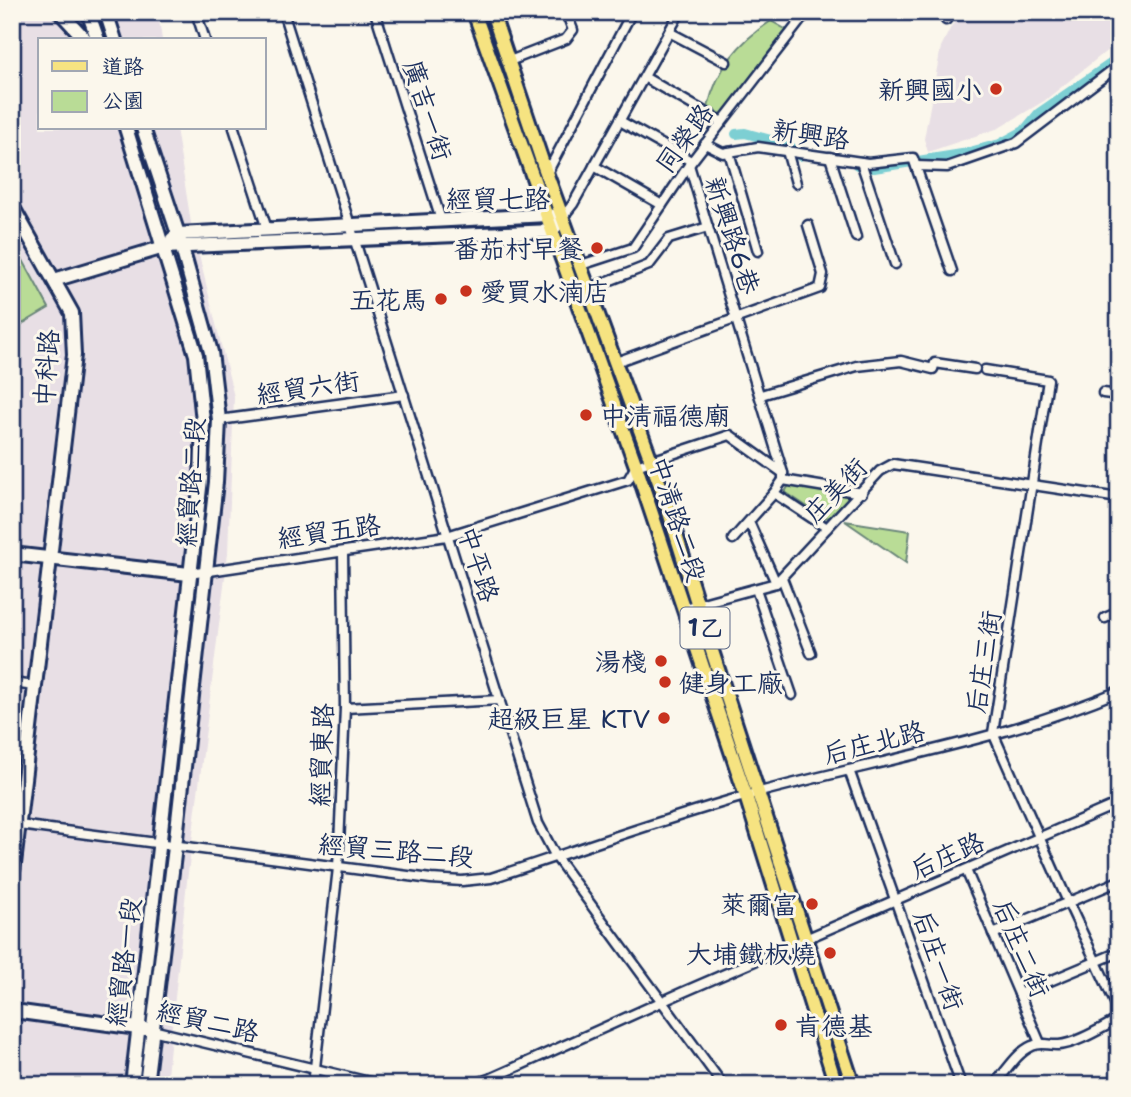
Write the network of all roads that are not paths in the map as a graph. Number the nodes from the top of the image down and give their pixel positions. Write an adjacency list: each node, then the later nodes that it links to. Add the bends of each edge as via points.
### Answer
1 (60, 12): 14 (street)
2 (88, 12): 15 (street)
3 (106, 12): 16 (street)
4 (195, 12): 17 (street)
5 (283, 12): 43 (street, 中平路)
6 (375, 12): 42 (street, 廣吉一街)
7 (474, 12): 37 (main road, 中清路二段 / 1乙)
8 (492, 12): 18 (main road, 中清路二段 / 1乙)
9 (566, 12): 18 (street, via 573,30 566,39)
10 (632, 12): 35 (street)
11 (680, 12): 13 (street)
12 (807, 12): 23 (street, 同榮路)
13 (669, 32): 19 (street); 21 (street)
14 (84, 38)
15 (97, 38)
16 (114, 38)
17 (204, 38)
18 (507, 62): 35 (main road, 中清路二段 / 1乙)
19 (726, 62)
20 (1119, 65): 32 (street, 新興路, via 1016,143 947,167)
21 (644, 76): 22 (street); 23 (street)
22 (620, 121): 33 (street); 34 (street)
23 (722, 122): 27 (street, 同榮路)
24 (127, 130): 51 (street, 經貿路二段)
25 (144, 130): 50 (street, 經貿路二段)
26 (235, 130): 46 (street)
27 (705, 144): 29 (street, 新興路); 33 (street, 同榮路)
28 (787, 151): 29 (street, 新興路); 30 (street, 新興路); 36 (street)
29 (729, 152): 52 (street)
30 (830, 157): 31 (street, 新興路); 48 (street)
31 (861, 162): 32 (street, 新興路); 53 (street)
32 (914, 162): 55 (street)
33 (690, 163): 38 (street, 同榮路); 45 (street, 新興路6巷)
34 (594, 166): 38 (street); 41 (street)
35 (547, 175): 37 (street); 41 (main road, 中清路二段 / 1乙)
36 (796, 183)
37 (535, 186): 40 (main road, 中清路二段 / 1乙)
38 (662, 205): 54 (street, 同榮路, via 633,248)
39 (12, 206): 56 (street, 中科路)
40 (547, 215): 41 (street, 經貿七路); 42 (street, 經貿七路); 47 (main road, 中清路二段 / 1乙)
41 (562, 218): 47 (street, 經貿七路); 54 (main road, 中清路二段 / 1乙)
42 (441, 220): 43 (street, 經貿七路)
43 (350, 225): 46 (street, 經貿七路); 49 (street, 中平路)
44 (808, 225): 58 (street, via 823,274 820,288)
45 (708, 227): 57 (street, via 669,239 649,265); 58 (street, 新興路6巷)
46 (267, 229): 50 (street, 經貿七路)
47 (552, 231): 49 (street, 經貿七路); 68 (main road, 中清路二段 / 1乙)
48 (856, 237)
49 (355, 239): 50 (street, 經貿七路); 63 (street, 中平路)
50 (180, 240): 51 (street); 66 (street, 經貿路二段, via 211,352)
51 (164, 247): 56 (street); 82 (street, 經貿路二段, via 196,355 203,421)
52 (758, 251)
53 (895, 264)
54 (581, 265): 57 (main road, 中清路二段 / 1乙)
55 (952, 271)
56 (54, 280): 80 (street, 中科路, via 72,313 74,355)
57 (589, 289): 59 (main road, 中清路二段 / 1乙)
58 (737, 318): 59 (street); 64 (street, 新興路6巷)
59 (617, 362): 67 (main road, 中清路二段 / 1乙)
60 (975, 369): 64 (street, via 935,363 933,369 901,361 857,366)
61 (985, 370): 70 (street, 后庄三街, via 1048,380)
62 (1104, 393): 65 (street)
63 (404, 395): 66 (street, 經貿六街); 76 (street, 中平路)
64 (761, 395): 69 (street, 新興路6巷)
65 (1119, 396)
66 (219, 420): 81 (street, 經貿路二段)
67 (652, 461): 68 (street, 經貿五路); 69 (street, 經貿五路, via 730,435); 85 (main road, 中清路二段 / 1乙)
68 (636, 466): 76 (street, 經貿五路, via 628,480); 86 (main road, 中清路二段 / 1乙)
69 (783, 476): 71 (street); 72 (street)
70 (1031, 485): 72 (street, 庄美街, via 893,464 880,471); 73 (street, 庄美街); 96 (street, 后庄三街)
71 (774, 493): 74 (street); 75 (street)
72 (862, 493): 75 (street, 庄美街)
73 (1119, 498)
74 (749, 522): 77 (street); 83 (street)
75 (827, 528): 83 (street, 庄美街)
76 (447, 536): 78 (street, 經貿五路); 94 (street, 中平路)
77 (733, 539)
78 (343, 552): 81 (street, 經貿五路); 95 (street, 經貿東路)
79 (12, 554): 80 (street, 經貿五路)
80 (50, 558): 82 (street, 經貿五路); 91 (street, 中科路)
81 (206, 572): 82 (street, 經貿五路); 104 (street, 經貿路二段)
82 (189, 574): 103 (street, 經貿路二段)
83 (779, 580): 84 (street); 89 (street)
84 (756, 589): 85 (street); 93 (street)
85 (698, 605): 86 (street); 98 (main road, 中清路二段 / 1乙)
86 (684, 608): 99 (main road, 中清路二段 / 1乙)
87 (1119, 612): 88 (street)
88 (1105, 618)
89 (811, 653)
90 (12, 683): 91 (street)
91 (35, 686): 101 (street, 中科路)
92 (1119, 691): 96 (street, 后庄北路)
93 (792, 695)
94 (500, 700): 95 (street); 105 (street, 中平路, via 538,823)
95 (345, 708): 106 (street, 經貿東路)
96 (993, 733): 97 (street, 后庄北路); 102 (street, 后庄三街)
97 (849, 770): 98 (street, 后庄北路); 110 (street, 后庄一街)
98 (760, 793): 99 (street, 經貿三路二段); 113 (main road, 中清路二段 / 1乙)
99 (746, 796): 105 (street, 經貿三路二段); 114 (main road, 中清路二段 / 1乙)
100 (1118, 805): 102 (street, 后庄路)
101 (14, 825): 103 (street, 經貿三路二段); 108 (street, 中科路)
102 (1038, 837): 107 (street, 后庄路); 111 (street, 后庄三街)
103 (160, 845): 104 (street, 經貿三路二段); 122 (street, 經貿路一段)
104 (176, 847): 106 (street, 經貿三路二段); 123 (street, 經貿路一段)
105 (556, 857): 106 (street, 經貿三路二段, via 491,878 462,881); 118 (street, 中平路)
106 (338, 868): 125 (street, 經貿東路)
107 (966, 870): 110 (street, 后庄路); 112 (street, 后庄二街)
108 (12, 881)
109 (1119, 881): 111 (street)
110 (896, 901): 113 (street, 后庄路); 134 (street, 后庄一街)
111 (1068, 902): 112 (street); 116 (street, 后庄三街)
112 (993, 934): 117 (street, 后庄二街)
113 (806, 939): 114 (street, 后庄路); 133 (main road, 中清路二段 / 1乙)
114 (792, 944): 118 (street); 132 (main road, 中清路二段 / 1乙)
115 (1119, 952): 116 (street)
116 (1096, 962): 117 (street); 120 (street, 后庄三街)
117 (1019, 994): 124 (street, 后庄二街)
118 (660, 1002): 130 (street); 131 (street, 中平路)
119 (15, 1011): 122 (street, 經貿二路)
120 (1119, 1011)
121 (1119, 1019): 124 (street, via 1059,1045)
122 (138, 1028): 123 (street, 經貿二路); 126 (street, 經貿路一段)
123 (152, 1030): 125 (street, 經貿二路); 127 (street, 經貿路一段)
124 (1040, 1043): 135 (street, via 1018,1055)
125 (315, 1068): 128 (street, 經貿東路); 129 (street, 經貿二路)
126 (132, 1085)
127 (146, 1085)
128 (313, 1085)
129 (382, 1085)
130 (472, 1085)
131 (723, 1085)
132 (836, 1085)
133 (853, 1085)
134 (961, 1085)
135 (994, 1085)

